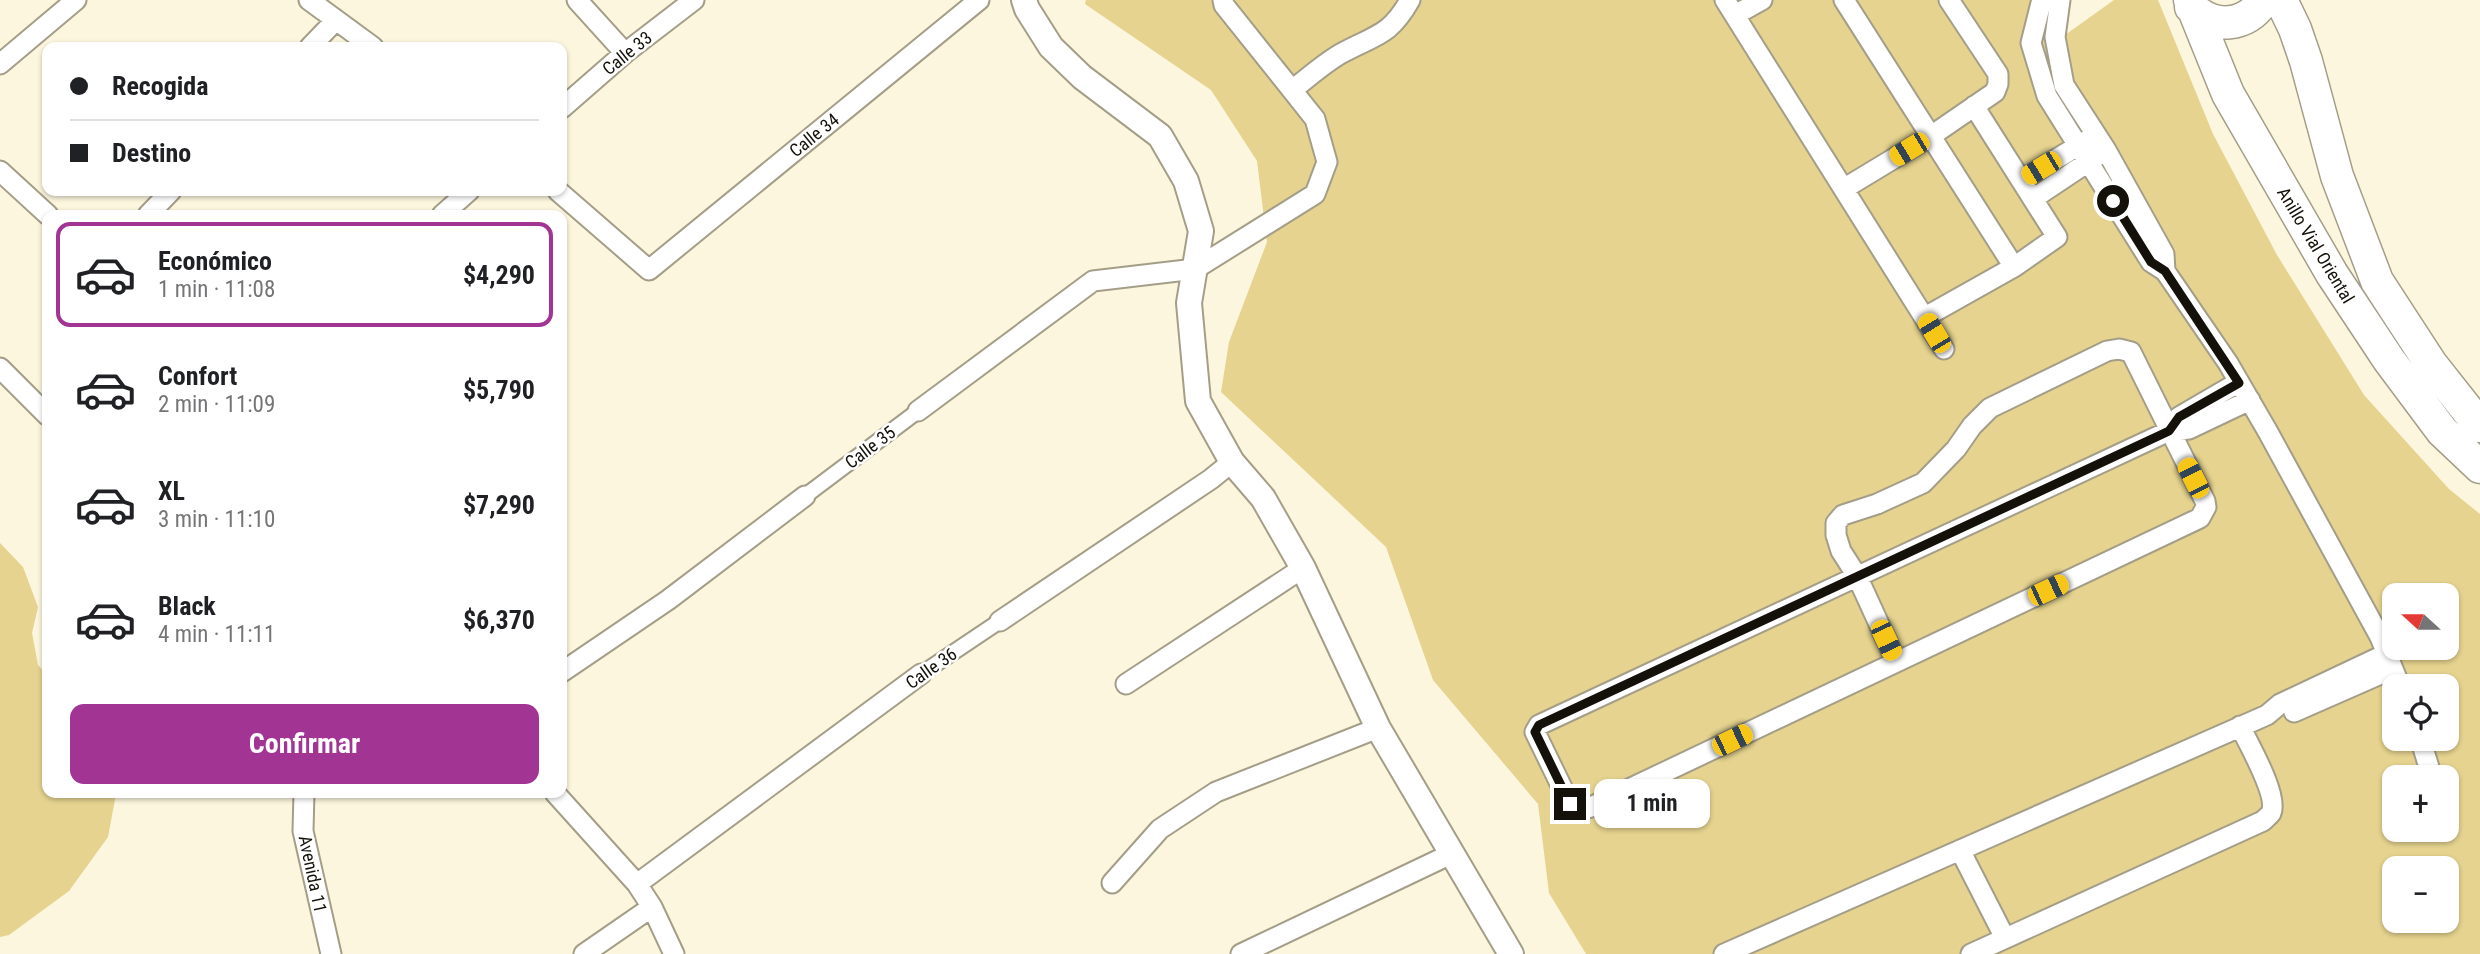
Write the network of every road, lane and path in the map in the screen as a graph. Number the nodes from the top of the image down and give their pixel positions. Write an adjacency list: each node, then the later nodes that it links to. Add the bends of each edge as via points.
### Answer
1 (76, 0): 21 (street)
2 (309, 0): 17 (street)
3 (577, 0): 20 (street)
4 (694, 0): 20 (street, Calle 33)
5 (979, 0): 33 (street, Calle 34, via 649,270)
6 (1024, 0): 39 (street, via 1051,47 1082,77 1160,135 1186,181 1201,231)
7 (1223, 0): 22 (street)
8 (1410, 0): 22 (street, via 1386,32 1340,54)
9 (1762, 0): 16 (street)
10 (1844, 0): 25 (street)
11 (1949, 0): 24 (street, via 1998,74 1995,92)
12 (2264, 0): 15 (highway, via 2248,16 2226,23 2210,20)
13 (2281, 0): 48 (highway, Anillo Vial Oriental, via 2306,61 2337,176 2377,281 2431,363)
14 (2049, 3): 26 (street, via 2064,85); 27 (street, via 2031,43 2047,96)
15 (2190, 3): 51 (highway, Anillo Vial Oriental, via 2228,94 2332,274 2434,421)
16 (1730, 8): 30 (street)
17 (336, 20): 18 (street); 19 (street)
18 (315, 42)
19 (366, 42)
20 (625, 53): 23 (street, Calle 33)
21 (0, 64)
22 (1292, 90): 39 (street, via 1315,119 1327,162 1315,194)
23 (567, 104)
24 (1974, 106): 25 (street); 29 (street)
25 (1931, 136): 30 (street); 38 (street)
26 (2101, 142): 27 (street); 40 (street, via 2164,254)
27 (2084, 153): 29 (street); 34 (street); 40 (street, via 2151,262)
28 (0, 171): 35 (street)
29 (2022, 180): 34 (street)
30 (1844, 188): 41 (street)
31 (166, 196): 36 (street)
32 (463, 196): 37 (street)
33 (564, 196)
34 (2034, 198): 38 (street, via 2057,237)
35 (43, 210)
36 (153, 210)
37 (448, 210)
38 (2014, 267): 41 (street)
39 (1195, 269): 47 (street, Calle 35, via 1093,281); 50 (street, via 1189,303 1198,401)
40 (2165, 271): 44 (street)
41 (1925, 317): 42 (street)
42 (1944, 349)
43 (0, 368): 46 (street)
44 (2239, 383): 45 (street); 49 (street, via 2179,417)
45 (2250, 400): 49 (street, via 2189,429); 58 (street, via 2380,637)
46 (42, 410)
47 (918, 411): 52 (street, Calle 35)
48 (2478, 422)
49 (2169, 431): 54 (street); 54 (street, via 2131,352 2107,351 1990,408 1923,483 1843,515 1836,523 1836,536); 56 (street, via 2205,501 2200,519)
50 (1232, 462): 53 (street, via 1263,498); 55 (street, Calle 36)
51 (2480, 467)
52 (805, 496): 57 (street, Calle 35, via 668,600)
53 (1303, 568): 60 (street); 62 (street)
54 (1857, 576): 56 (street); 56 (street, via 1539,725 1535,732 1570,804 1583,809)
55 (1000, 621): 59 (street, Calle 36)
56 (1896, 661)
57 (567, 669)
58 (2393, 670): 61 (street, via 2287,715 2267,715)
59 (921, 674): 68 (street, Calle 36)
60 (1126, 684)
61 (2241, 726): 65 (street); 70 (street, via 2272,801 2271,812 2263,821)
62 (1378, 728): 66 (street); 67 (street, via 1216,792 1160,830)
63 (307, 798): 71 (street, Avenida 11, via 303,831)
64 (560, 798): 68 (street)
65 (1960, 849): 70 (street); 76 (street)
66 (1453, 853): 74 (street); 75 (street)
67 (1112, 883)
68 (637, 884): 69 (street)
69 (652, 907): 72 (street); 73 (street)
70 (2005, 938): 77 (street)
71 (331, 954)
72 (584, 954)
73 (674, 954)
74 (1241, 954)
75 (1511, 954)
76 (1724, 954)
77 (1971, 954)

